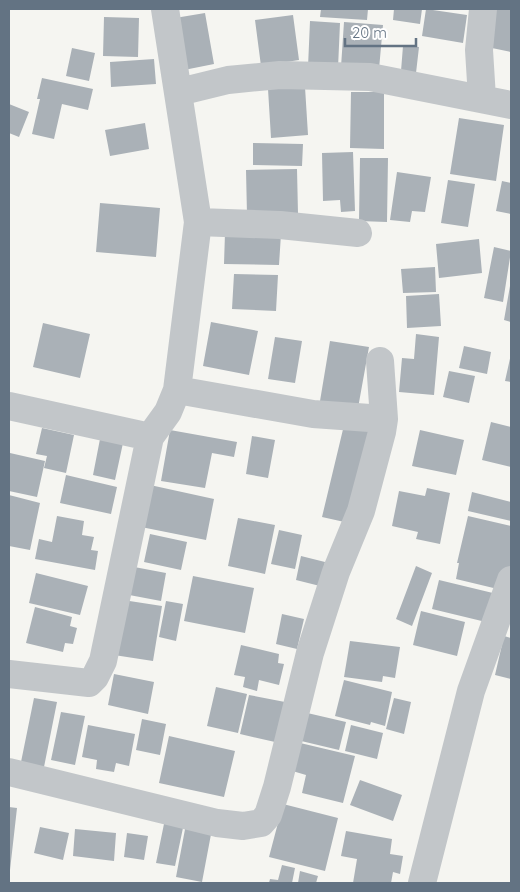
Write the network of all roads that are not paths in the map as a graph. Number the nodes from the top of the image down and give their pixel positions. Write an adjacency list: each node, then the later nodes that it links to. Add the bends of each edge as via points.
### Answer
1 (165, 9): 3 (street)
2 (483, 9): 4 (street, via 479,50)
3 (179, 92): 4 (street, via 228,80 289,75 370,77); 6 (street)
4 (482, 98): 5 (street)
5 (511, 105)
6 (198, 222): 7 (street, via 280,225); 9 (street)
7 (358, 233)
8 (380, 361): 11 (street)
9 (177, 390): 11 (street, via 313,414); 12 (street, via 168,412)
10 (9, 406): 12 (street)
11 (384, 419): 15 (street, via 362,511 336,572 310,653 277,787 268,814 261,823 243,826 217,823)
12 (150, 437): 14 (street, via 103,661 95,677 89,683 77,683)
13 (511, 580): 16 (street, via 471,691)
14 (9, 674)
15 (9, 772)
16 (422, 883)

